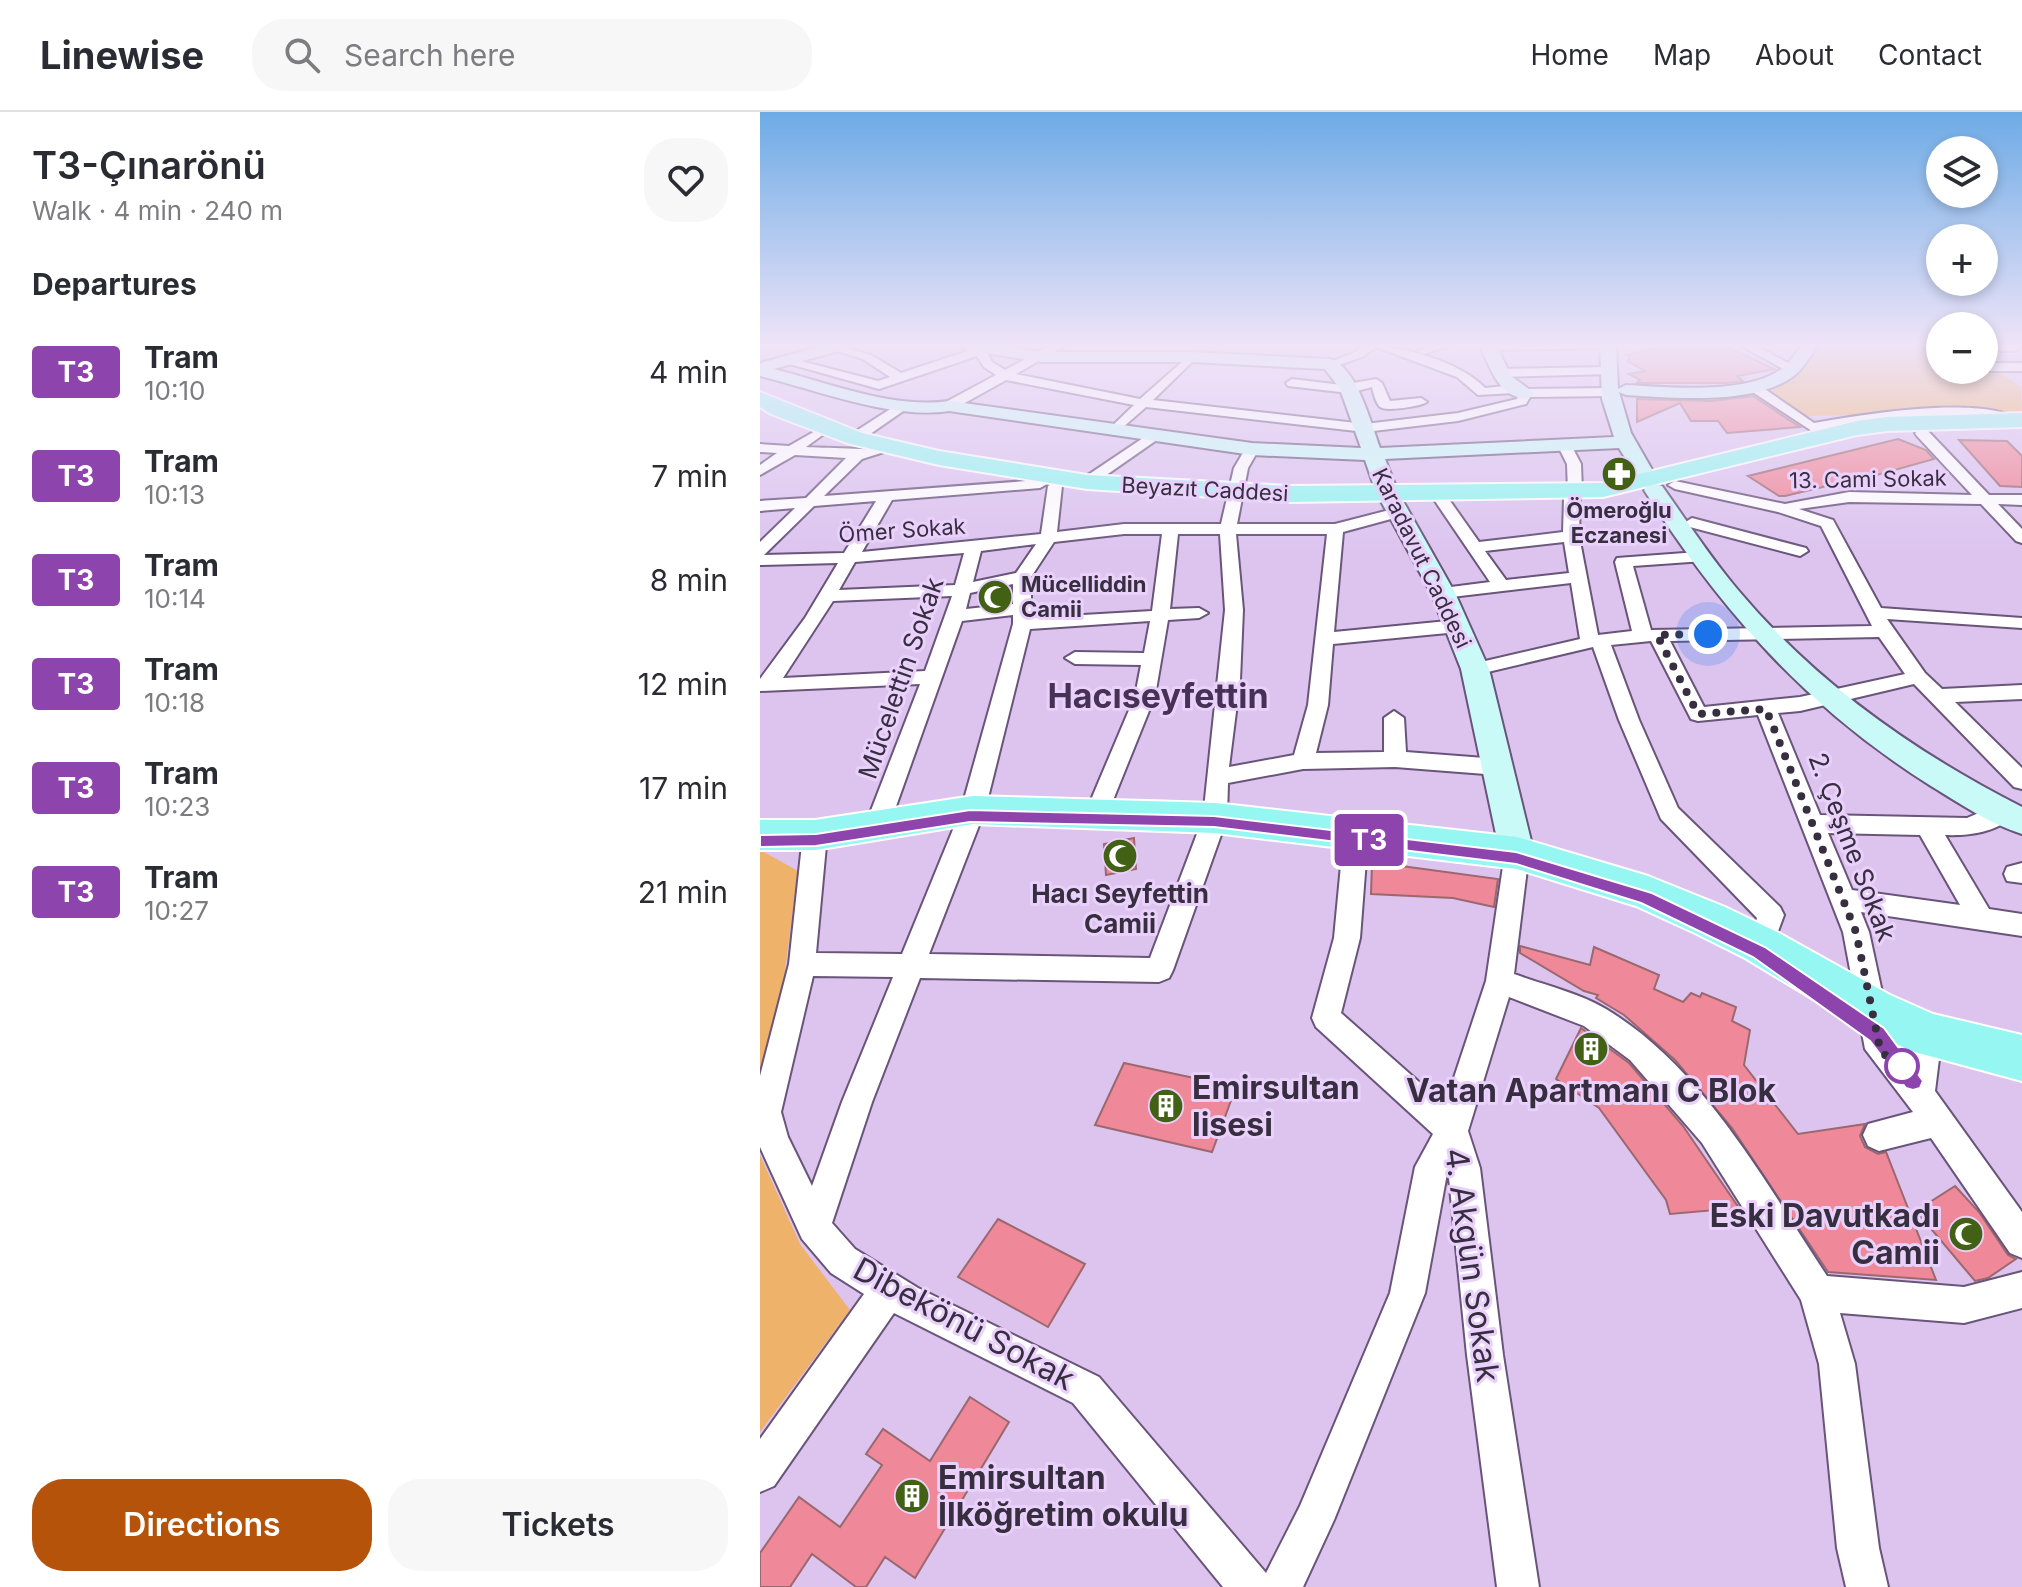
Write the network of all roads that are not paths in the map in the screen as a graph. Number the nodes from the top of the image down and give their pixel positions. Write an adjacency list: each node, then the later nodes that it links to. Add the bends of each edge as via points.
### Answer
1 (770, 414): 18 (main road, Beyazıt Caddesi)
2 (789, 414): 23 (main road, Beyazıt Caddesi)
3 (896, 414): 23 (street)
4 (1001, 414): 16 (main road)
5 (1132, 414): 16 (street)
6 (1239, 414): 15 (street)
7 (1359, 414): 15 (main road, Karadavut Caddesi)
8 (1474, 414): 15 (street)
9 (1620, 414): 20 (main road)
10 (1627, 414): 29 (main road)
11 (1793, 414): 12 (street, via 1812,427 1870,416)
12 (1949, 414)
13 (1983, 414): 14 (street)
14 (2019, 423): 17 (main road); 29 (main road, via 1857,428)
15 (1365, 428): 26 (main road, Karadavut Caddesi)
16 (1114, 431): 19 (main road)
17 (1922, 433): 29 (main road, via 1856,438); 36 (street)
18 (817, 434): 23 (main road, Beyazıt Caddesi); 25 (street)
19 (1154, 437): 24 (main road); 28 (street)
20 (1623, 442): 21 (main road); 29 (main road)
21 (1565, 446): 26 (main road); 32 (street, via 1574,464)
22 (760, 448): 25 (street)
23 (863, 448): 25 (street); 28 (main road, Beyazıt Caddesi); 30 (main road, Beyazıt Caddesi); 40 (street)
24 (1252, 449): 26 (main road); 33 (street)
25 (791, 451): 27 (street)
26 (1372, 454): 39 (main road, Karadavut Caddesi)
27 (760, 471)
28 (1087, 482): 33 (main road, Beyazıt Caddesi)
29 (1662, 484): 31 (street); 32 (main road, Beyazıt Caddesi); 43 (main road); 54 (main road)
30 (1048, 485): 33 (main road, Beyazıt Caddesi); 34 (street); 49 (street)
31 (1716, 492): 35 (street, 13. Cami Sokak, via 1785,505); 42 (street)
32 (1573, 495): 38 (main road, Beyazıt Caddesi); 39 (main road, Beyazıt Caddesi); 47 (street)
33 (1234, 496): 39 (main road, Beyazıt Caddesi); 45 (street)
34 (886, 497): 40 (street); 55 (street)
35 (1849, 497): 36 (street, 13. Cami Sokak); 42 (street)
36 (1985, 499): 37 (street, 13. Cami Sokak); 48 (street)
37 (2022, 500)
38 (1443, 501): 39 (main road, Beyazıt Caddesi); 51 (street)
39 (1391, 502): 46 (street, Ömer Sokak); 61 (main road, Karadavut Caddesi)
40 (809, 503): 41 (street); 52 (street)
41 (760, 506)
42 (1802, 514): 67 (street, via 1827,523)
43 (1692, 523): 53 (street); 70 (main road)
44 (1171, 527): 45 (street, Ömer Sokak); 49 (street, Ömer Sokak); 65 (street)
45 (1228, 528): 46 (street, Ömer Sokak); 88 (street, via 1234,610)
46 (1335, 529): 72 (street)
47 (1571, 536): 51 (street); 58 (street)
48 (2022, 538)
49 (1048, 539): 50 (street, Ömer Sokak); 57 (street)
50 (974, 547): 55 (street, Ömer Sokak); 60 (street, Mücelettin Sokak)
51 (1475, 547): 59 (street)
52 (760, 551)
53 (1800, 551)
54 (1698, 557): 70 (main road); 71 (street, via 1623,562)
55 (849, 558): 56 (street, Ömer Sokak); 62 (street)
56 (760, 560)
57 (1022, 577): 60 (street); 66 (street)
58 (1578, 577): 59 (street); 73 (street)
59 (1501, 586): 61 (street)
60 (960, 590): 62 (street); 64 (street, Mücelettin Sokak)
61 (1443, 593): 69 (main road, Karadavut Caddesi)
62 (827, 596): 79 (street)
63 (1199, 613): 65 (street)
64 (955, 616): 66 (street); 77 (street, Mücelettin Sokak)
65 (1160, 616): 66 (street); 75 (street)
66 (1021, 617): 90 (street)
67 (1879, 622): 68 (street); 70 (street); 78 (street)
68 (2022, 623)
69 (1458, 626): 72 (street); 76 (main road, Karadavut Caddesi)
70 (1768, 632): 71 (street); 82 (main road)
71 (1650, 636): 73 (street); 83 (street, via 1698,714)
72 (1324, 639): 86 (street, via 1318,705)
73 (1595, 641): 76 (street); 104 (street, via 1669,813 1771,915)
74 (1075, 658): 75 (street)
75 (1152, 659): 92 (street, via 1145,696)
76 (1475, 669): 87 (main road, Karadavut Caddesi)
77 (933, 677): 79 (street); 95 (street, Mücelettin Sokak)
78 (1918, 677): 81 (street); 82 (street)
79 (764, 685)
80 (2022, 692): 81 (street)
81 (1937, 696): 89 (street)
82 (1837, 697): 83 (street); 91 (main road, via 1895,747)
83 (1766, 709): 94 (street, 2. Çeşme Sokak)
84 (1394, 718): 85 (street)
85 (1395, 759): 86 (street); 87 (street)
86 (1303, 761): 88 (street)
87 (1498, 767): 100 (main road, Karadavut Caddesi)
88 (1217, 777): 93 (street)
89 (2022, 781)
90 (973, 810): 92 (main road); 95 (main road); 106 (street)
91 (2015, 813): 96 (street, via 1970,827)
92 (1097, 814): 93 (main road)
93 (1215, 818): 97 (main road); 106 (street, via 1159,970)
94 (1814, 824): 96 (street); 101 (street, 2. Çeşme Sokak)
95 (877, 826): 99 (main road)
96 (1927, 826): 102 (street)
97 (1356, 834): 100 (main road); 113 (street, via 1347,938 1326,1018)
98 (760, 835): 99 (main road)
99 (815, 835): 105 (street, Dibekönü Sokak)
100 (1517, 853): 104 (main road, via 1648,893); 107 (street, 4. Akgün Sokak)
101 (1843, 899): 102 (street); 108 (street, 2. Çeşme Sokak)
102 (1981, 919): 103 (street)
103 (2022, 925)
104 (1761, 945): 108 (main road)
105 (802, 964): 106 (street); 115 (street, Dibekönü Sokak, via 766,1112)
106 (911, 965): 116 (street)
107 (1500, 981): 113 (street, 4. Akgün Sokak); 120 (street, via 1594,1017 1640,1050 1713,1132)
108 (1873, 1010): 109 (main road); 111 (street, 2. Çeşme Sokak, via 1880,1049)
109 (1928, 1035): 110 (main road); 111 (street)
110 (2022, 1058)
111 (1919, 1095): 112 (street, 2. Çeşme Sokak)
112 (1938, 1121): 114 (street); 117 (street, 2. Çeşme Sokak)
113 (1452, 1131): 123 (street, via 1431,1167 1407,1293); 124 (street, 4. Akgün Sokak, via 1464,1168)
114 (1879, 1135)
115 (767, 1143): 116 (street, Dibekönü Sokak)
116 (814, 1227): 118 (street, Dibekönü Sokak, via 843,1261)
117 (2022, 1241)
118 (889, 1289): 121 (street); 122 (street, Dibekönü Sokak, via 1086,1390)
119 (2022, 1290): 120 (street, via 1964,1305)
120 (1817, 1293): 125 (street, via 1837,1364)
121 (760, 1472)
122 (1250, 1587)
123 (1281, 1587)
124 (1518, 1587)
125 (1867, 1587)

